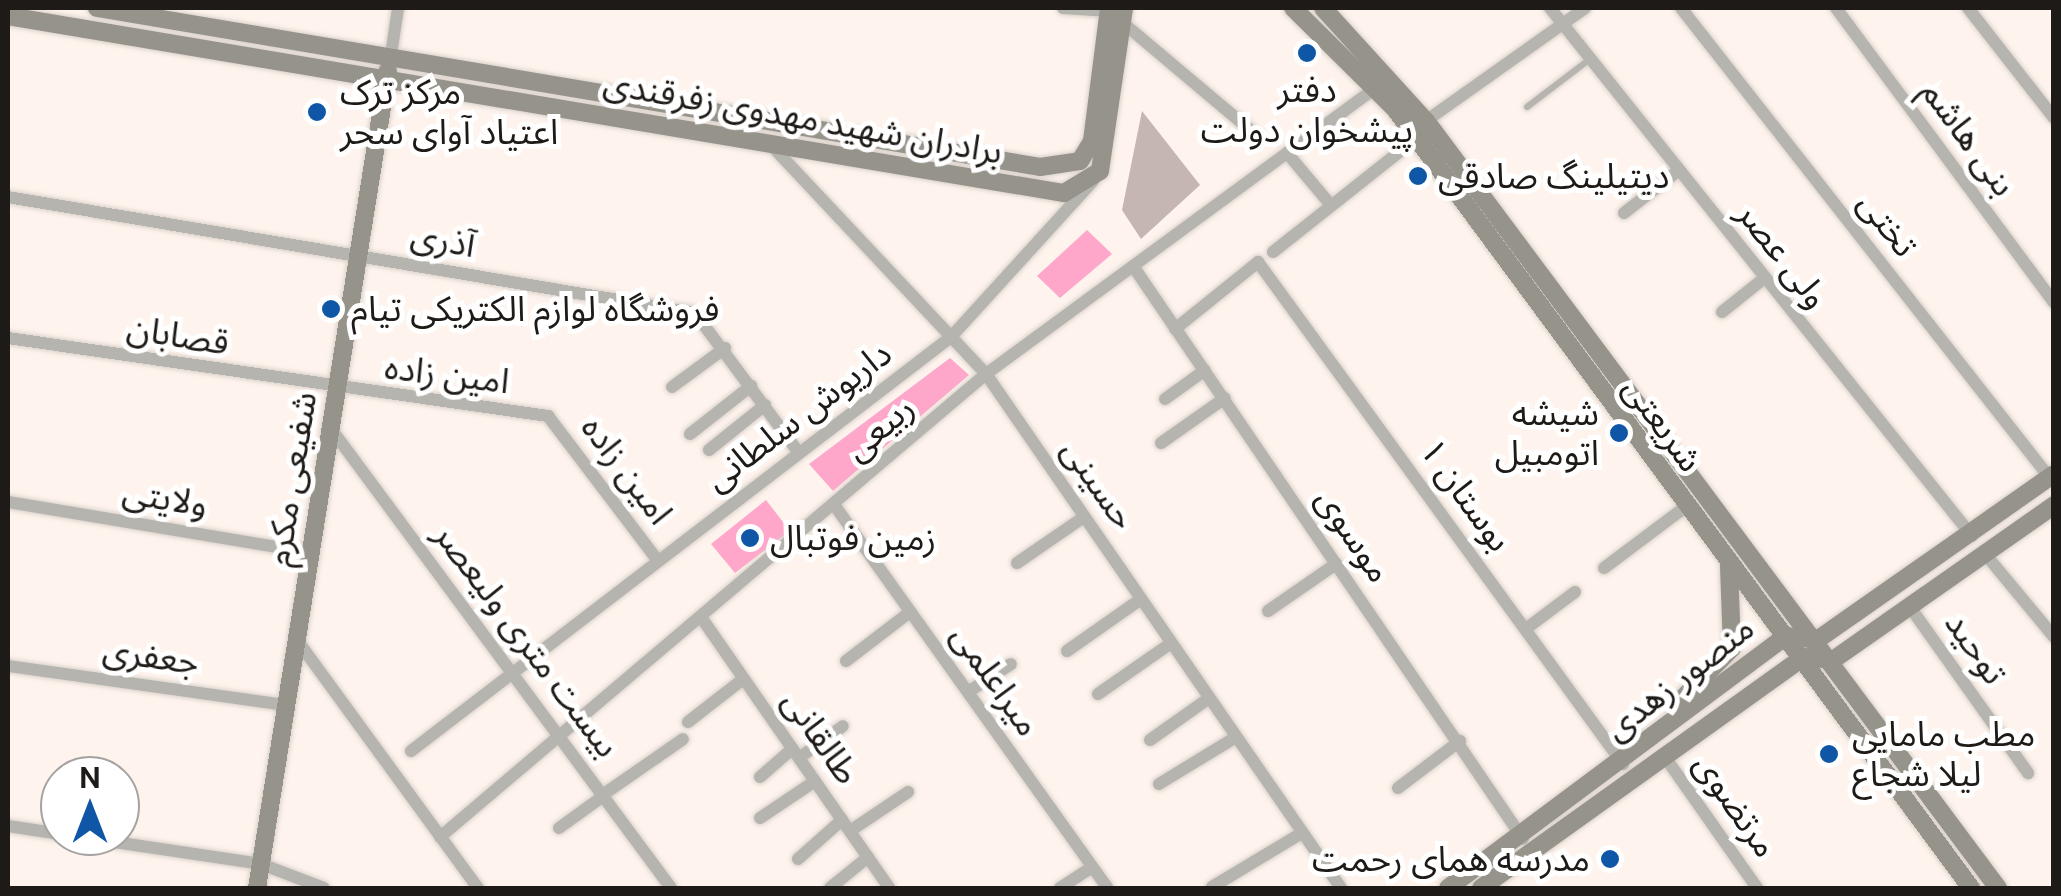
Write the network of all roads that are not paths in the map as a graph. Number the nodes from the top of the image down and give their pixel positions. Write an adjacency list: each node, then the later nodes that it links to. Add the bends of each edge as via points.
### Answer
1 (97, 8): 14 (main road, برادران شهید مهدوی زفرقندی)
2 (398, 8): 14 (street)
3 (1063, 8): 11 (street)
4 (1293, 8): 17 (main road, شریعتی)
5 (1322, 8): 22 (main road, شریعتی)
6 (1550, 8): 13 (street, ولی عصر)
7 (1585, 8): 13 (street)
8 (1681, 8): 56 (street, تختی)
9 (1836, 8): 36 (street, بنی هاشم)
10 (1968, 8): 21 (street)
11 (1116, 13): 18 (main road); 23 (street)
12 (8, 16): 16 (main road, برادران شهید مهدوی زفرقندی)
13 (1563, 23): 15 (street, ولی عصر); 22 (street)
14 (391, 55): 16 (main road, شفیعی مکرم); 20 (main road, برادران شهید مهدوی زفرقندی)
15 (1591, 58): 19 (lane); 27 (street, ولی عصر)
16 (386, 79): 24 (main road, برادران شهید مهدوی زفرقندی); 33 (main road, شفیعی مکرم)
17 (1376, 88): 26 (street, ربیعی); 60 (main road, شریعتی)
18 (1106, 104): 20 (main road, برادران شهید مهدوی زفرقندی, via 1080,161 1040,167); 28 (main road)
19 (1528, 107)
20 (752, 116): 24 (main road)
21 (2054, 118)
22 (1426, 121): 80 (main road, شریعتی)
23 (1255, 134)
24 (770, 144): 28 (main road, برادران شهید مهدوی زفرقندی, via 1064,193); 39 (street, حسینی)
25 (1399, 152): 30 (street)
26 (1287, 153): 30 (street); 34 (street, ربیعی)
27 (1679, 170): 31 (street); 35 (street, ولی عصر)
28 (1094, 181): 39 (street, داریوش سلطانی)
29 (8, 197): 33 (street, آذری)
30 (1330, 204): 32 (street)
31 (1624, 214)
32 (1273, 252)
33 (360, 257): 41 (street, آذری, via 696,313); 46 (main road, شفیعی مکرم)
34 (1133, 266): 38 (street, موسوی); 43 (street, ربیعی)
35 (1762, 280): 37 (street); 62 (street, ولی عصر)
36 (2054, 304)
37 (1722, 312)
38 (1174, 328): 42 (street, موسوی); 76 (street, بوستان ۱, via 1258,262)
39 (950, 336): 43 (street, حسینی); 55 (street, داریوش سلطانی)
40 (8, 338): 46 (street, قصابان)
41 (725, 348): 44 (street, آذری); 45 (street)
42 (1205, 370): 47 (street, موسوی); 48 (street)
43 (986, 374): 59 (street, ربیعی); 61 (street, حسینی)
44 (751, 386): 49 (street, آذری); 52 (street)
45 (672, 388)
46 (338, 391): 50 (street, امين زاده); 51 (main road, شفیعی مکرم)
47 (1224, 398): 53 (street); 67 (street, موسوی)
48 (1165, 399)
49 (764, 405): 54 (street); 55 (street, آذری)
50 (548, 416): 65 (street, امین زاده)
51 (332, 430): 63 (main road, شفیعی مکرم); 88 (street, بیست متری ولیعصر)
52 (690, 434)
53 (1161, 443)
54 (709, 450)
55 (799, 453): 65 (street, داریوش سلطانی)
56 (2052, 478): 62 (main road)
57 (8, 502): 63 (street, ولایتی)
58 (2054, 505): 64 (main road)
59 (835, 506): 74 (street, میراعلمی); 75 (street, ربیعی)
60 (1684, 508): 68 (main road, شریعتی); 69 (street)
61 (1084, 516): 66 (street); 71 (street, حسینی)
62 (1972, 536): 64 (main road); 80 (main road)
63 (312, 553): 79 (main road, شفیعی مکرم)
64 (1986, 554): 72 (main road); 78 (street)
65 (658, 561): 88 (street, داریوش سلطانی)
66 (1017, 564)
67 (1336, 564): 73 (street); 101 (street, موسوی)
68 (1729, 565): 77 (main road, شریعتی); 96 (main road, via 1732,648)
69 (1604, 568)
70 (1576, 592): 76 (street)
71 (1141, 599): 81 (street, حسینی); 82 (street)
72 (1910, 607): 84 (main road); 106 (street, توحید)
73 (1268, 611)
74 (910, 612): 85 (street); 90 (street, میراعلمی)
75 (702, 620): 89 (street, طالقانی); 98 (street, ربیعی)
76 (1527, 628): 105 (street, بوستان ۱)
77 (1786, 636): 80 (main road, منصور زهدی); 83 (main road, شریعتی); 96 (main road, منصور زهدی)
78 (2054, 637)
79 (298, 640): 93 (main road, شفیعی مکرم); 119 (street)
80 (1817, 640): 84 (main road, شریعتی)
81 (1171, 643): 91 (street); 92 (street, حسینی)
82 (1067, 651)
83 (1804, 657): 84 (main road, منصور زهدی); 104 (main road, منصور زهدی); 139 (main road, شریعتی)
84 (1833, 660): 140 (main road, شریعتی)
85 (846, 661)
86 (1011, 664): 90 (street)
87 (8, 666): 93 (street, جعفری)
88 (514, 671): 98 (street, بیست متری ولیعصر); 102 (street, داریوش سلطانی)
89 (743, 678): 94 (street); 103 (street, طالقانی)
90 (968, 692): 125 (street, میراعلمی)
91 (1098, 694)
92 (1209, 698): 97 (street, حسینی); 100 (street)
93 (287, 705): 124 (main road, شفیعی مکرم)
94 (688, 722)
95 (844, 726): 103 (street)
96 (1652, 736): 105 (main road, منصور زهدی)
97 (1236, 737): 109 (street); 118 (street, حسینی)
98 (566, 739): 112 (street, بیست متری ولیعصر); 119 (street, ربیعی)
99 (683, 739): 112 (street)
100 (1150, 740)
101 (1460, 741): 110 (street); 120 (street, موسوی)
102 (411, 751)
103 (796, 754): 107 (street); 108 (street, طالقانی)
104 (1665, 757): 137 (main road, منصور زهدی); 138 (street, مرتضوی)
105 (1623, 764): 120 (main road, منصور زهدی)
106 (2028, 772)
107 (760, 777)
108 (815, 781): 113 (street); 115 (street, طالقانی)
109 (1159, 784)
110 (1398, 788)
111 (908, 792): 115 (street)
112 (605, 794): 116 (street); 130 (street, بیست متری ولیعصر)
113 (760, 818)
114 (8, 826): 117 (street)
115 (846, 826): 122 (street, طالقانی); 123 (street)
116 (559, 828)
117 (40, 831)
118 (1302, 833): 126 (street, حسینی); 135 (street)
119 (440, 837): 129 (street)
120 (1523, 839): 136 (main road, منصور زهدی)
121 (140, 846): 124 (street)
122 (868, 858): 131 (street); 132 (street, طالقانی)
123 (798, 859)
124 (261, 864): 127 (main road, شفیعی مکرم); 128 (street)
125 (1092, 867): 133 (street); 134 (street, میراعلمی)
126 (1333, 886)
127 (257, 888)
128 (324, 888)
129 (478, 888)
130 (671, 888)
131 (830, 888)
132 (890, 888)
133 (1060, 888)
134 (1108, 888)
135 (1212, 888)
136 (1448, 888)
137 (1481, 888)
138 (1757, 888)
139 (1971, 888)
140 (1998, 888)

